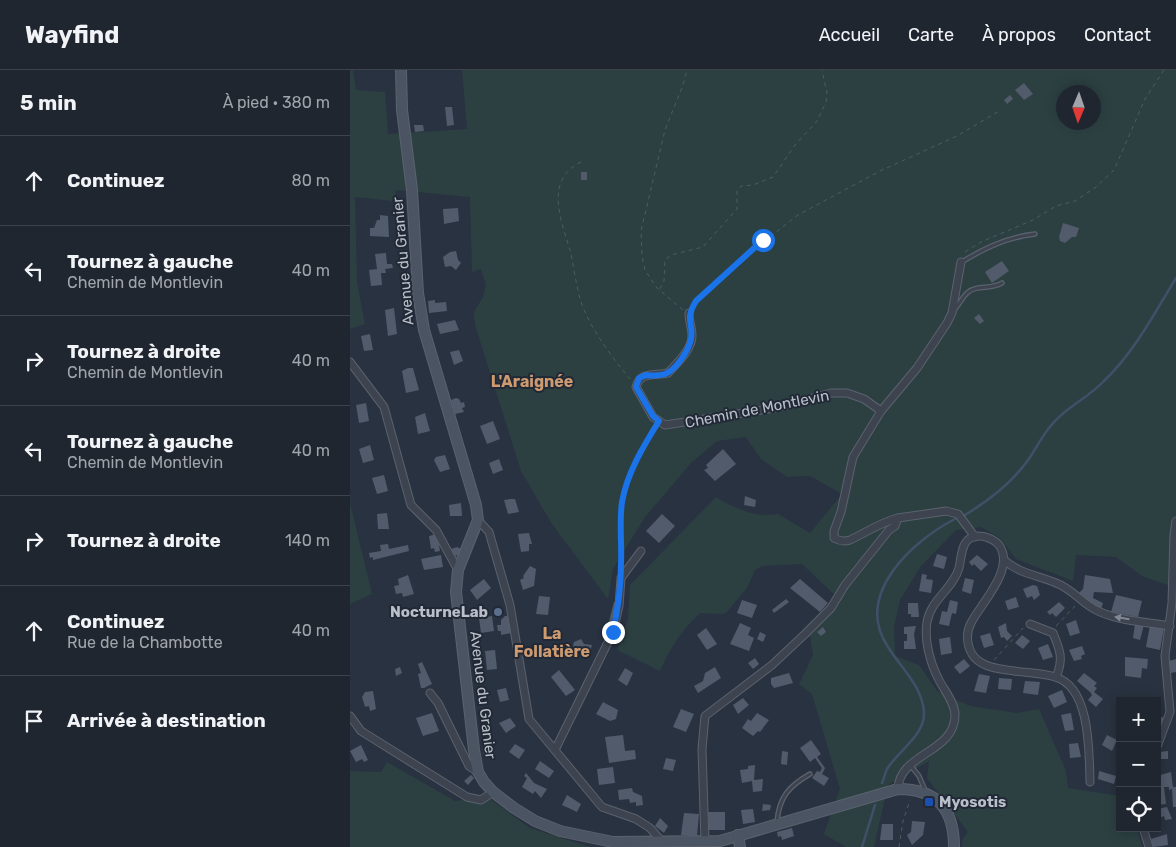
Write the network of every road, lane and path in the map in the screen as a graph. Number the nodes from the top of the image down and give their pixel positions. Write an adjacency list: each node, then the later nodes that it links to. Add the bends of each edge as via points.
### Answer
1 (401, 70): 18 (main road, Avenue du Granier, via 418,293 424,330)
2 (687, 70): 10 (path, via 665,130 641,231 645,270)
3 (822, 70): 10 (path, via 827,93 817,121 773,177 742,186 737,191 737,210 703,248 670,255 665,260)
4 (1164, 70): 8 (path, via 1145,100 1114,170 1108,176 1075,200 981,242 965,252)
5 (1000, 111): 11 (path, via 957,136 880,171 798,215 743,258 696,301)
6 (581, 162): 14 (path, via 566,172 560,183 559,211 563,232 581,302 600,337)
7 (1035, 234): 8 (lane, via 983,249)
8 (961, 262): 12 (street)
9 (1002, 283): 12 (lane, via 968,292)
10 (660, 290): 11 (path, via 679,308)
11 (689, 312): 14 (street, via 692,338 688,348 668,373 639,378)
12 (952, 312): 15 (street, via 917,368)
13 (350, 362): 23 (street, via 384,407 411,504 436,530)
14 (636, 387): 16 (street)
15 (881, 411): 16 (street, Chemin de Montlevin, via 864,399 847,393 831,393 736,415 673,425); 17 (street, via 853,457 834,538 850,540 876,525)
16 (659, 421): 24 (path, via 626,485 622,504)
17 (898, 518): 20 (street, via 946,511 958,514); 48 (street, via 895,526 845,585 831,608 772,665 705,716 702,749)
18 (478, 520): 23 (main road, Avenue du Granier); 35 (street, via 489,532 510,605 529,719)
19 (1176, 521): 26 (street)
20 (975, 537): 22 (street, via 989,538 997,543); 36 (street, via 965,543 955,577 936,600 927,623 930,654 955,716 944,740)
21 (641, 552): 24 (street)
22 (1004, 560): 25 (street, via 1021,572 1069,588); 30 (street, via 993,590 970,623 968,634 972,655)
23 (458, 570): 37 (main road, Avenue du Granier, via 456,592)
24 (621, 578): 35 (street, via 613,632)
25 (1081, 600): 28 (street, one-way to 25, via 1111,616); 29 (path)
26 (1174, 603): 28 (street)
27 (1030, 624): 29 (street); 30 (path)
28 (1170, 626): 34 (street, via 1165,667 1170,712)
29 (1050, 632): 31 (street, via 1061,652 1062,664)
30 (989, 666): 31 (street)
31 (1056, 677): 39 (street, via 1068,684 1085,717)
32 (430, 693): 37 (street, via 469,766)
33 (350, 716): 42 (street, via 361,731 467,797 481,800)
34 (1159, 742)
35 (556, 750): 47 (street, via 602,807 636,819 650,828)
36 (910, 764): 40 (street, via 898,779); 43 (lane)
37 (478, 772): 42 (main road, Avenue du Granier)
38 (810, 774): 44 (lane, via 793,784 784,795 778,808)
39 (1090, 782)
40 (898, 789): 41 (main road, Avenue du Granier); 44 (main road, Avenue du Granier)
41 (911, 789): 43 (main road, Avenue du Granier); 50 (path)
42 (493, 792): 47 (main road, Avenue du Granier, via 535,821 560,831 613,842)
43 (926, 793): 51 (main road, via 945,808 952,821)
44 (777, 823): 46 (main road, Avenue du Granier)
45 (1145, 832): 52 (street)
46 (738, 835): 48 (main road, Avenue du Granier); 49 (main road)
47 (662, 842): 48 (main road, Avenue du Granier)
48 (705, 842)
49 (740, 847)
50 (899, 847)
51 (954, 847)
52 (1149, 847)

